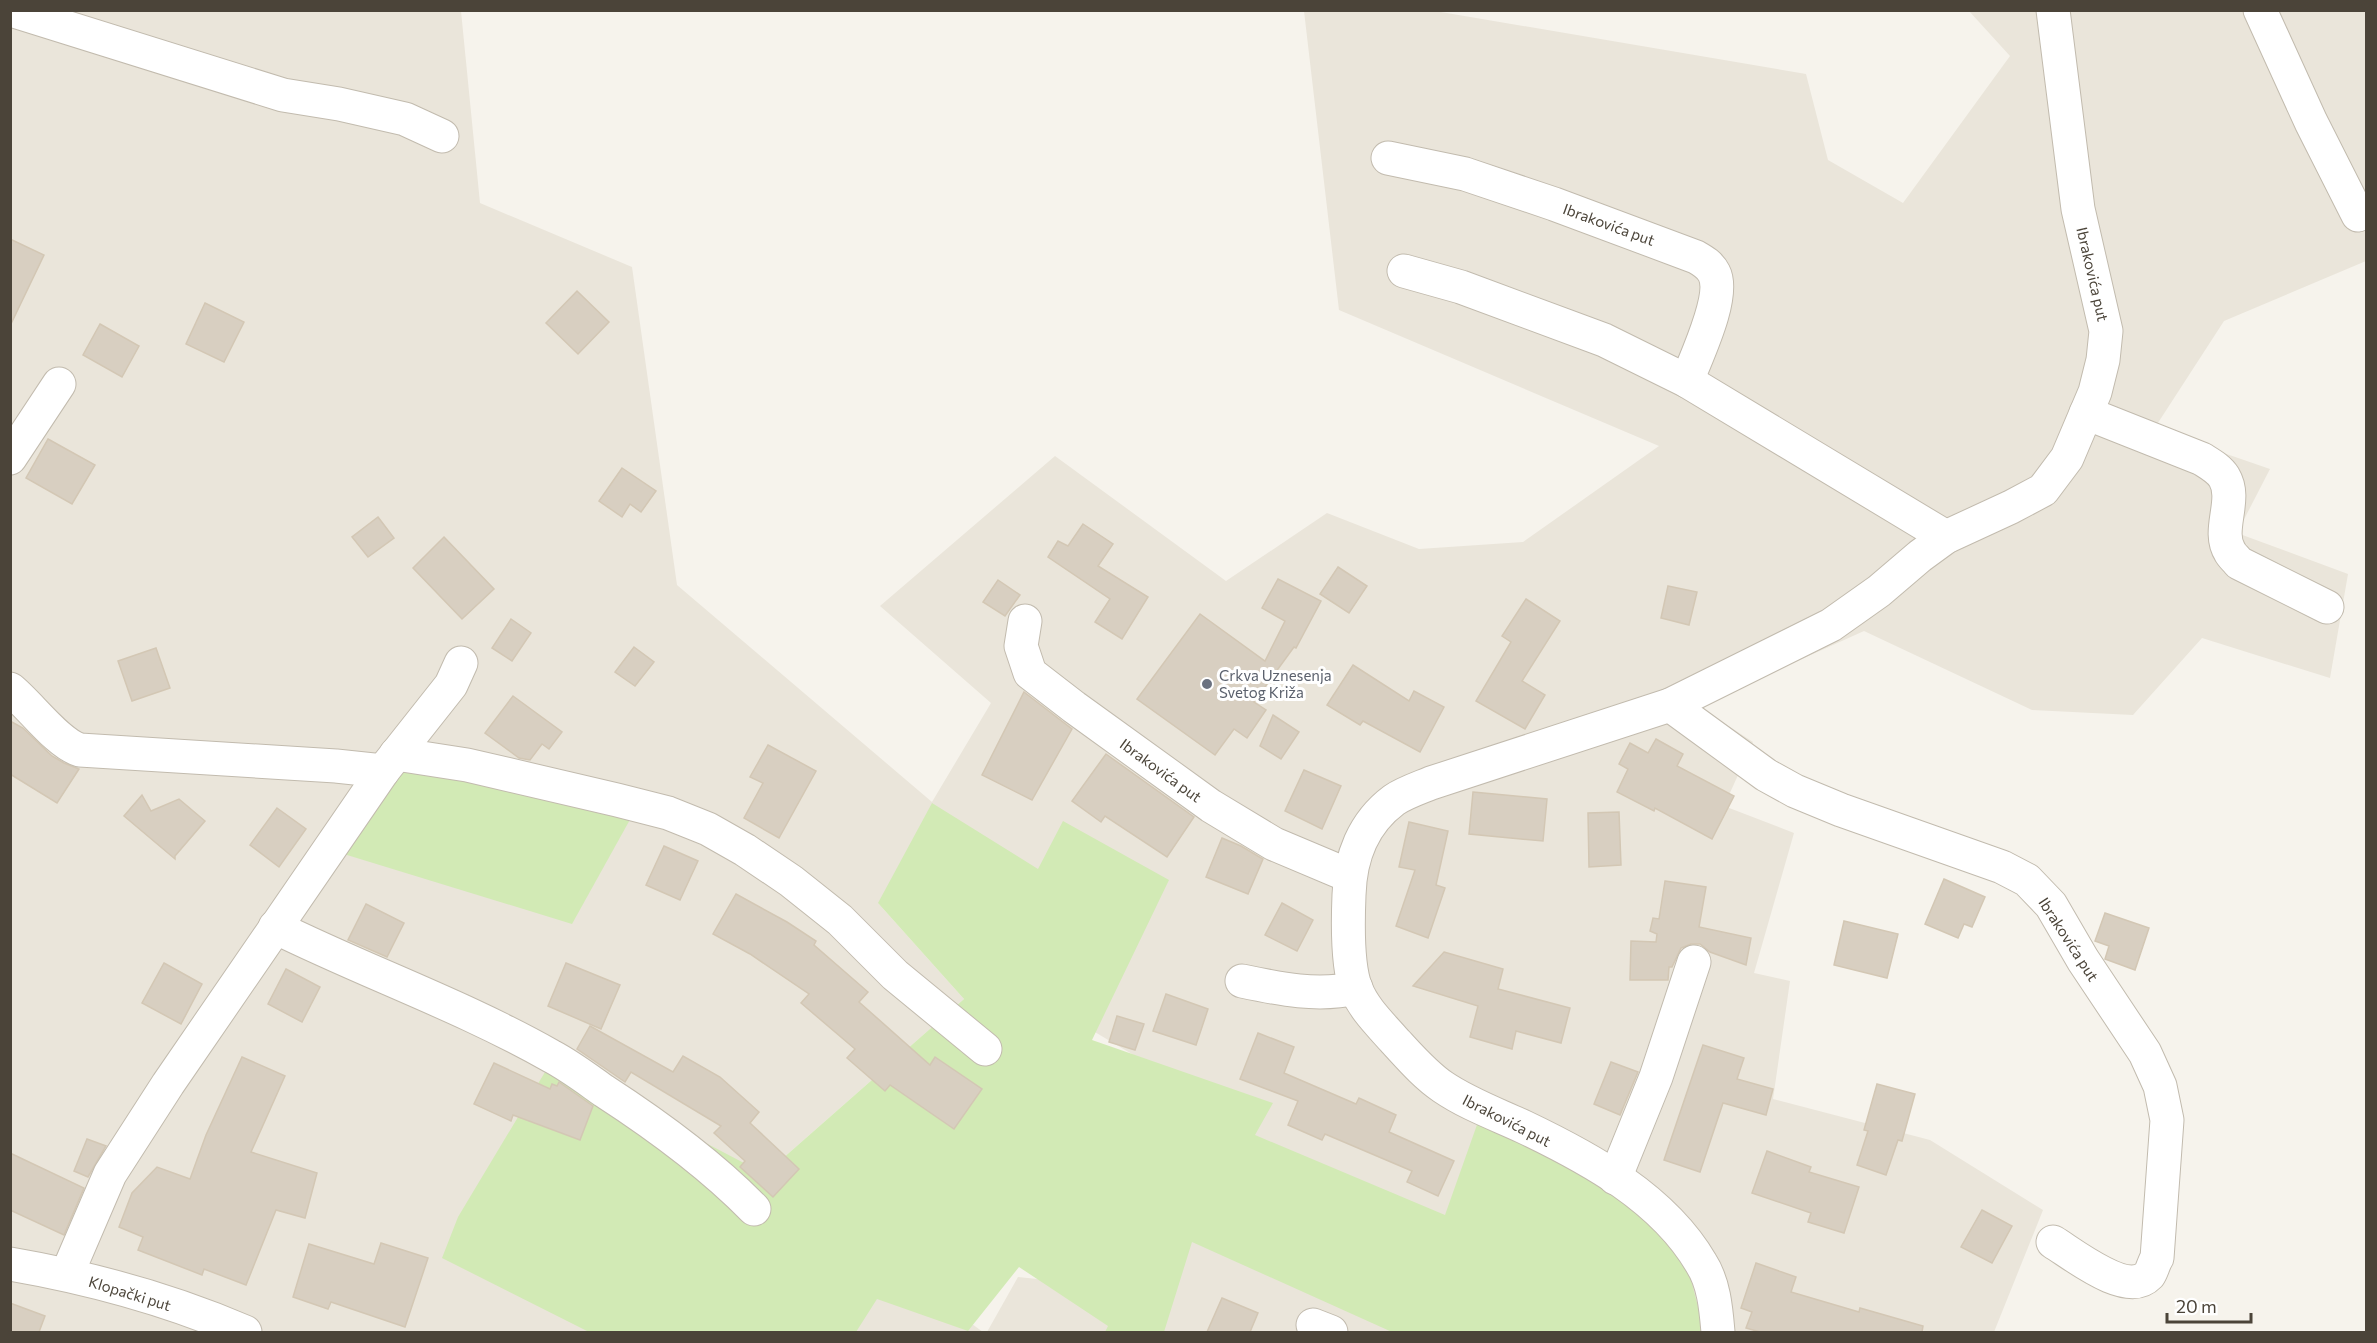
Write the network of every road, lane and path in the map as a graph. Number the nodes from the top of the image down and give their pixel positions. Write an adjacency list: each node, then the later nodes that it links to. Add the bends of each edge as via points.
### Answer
1 (11, 10): 4 (street, via 283,95 405,119)
2 (2053, 10): 10 (street, Ibrakovića put, via 2078,209 2106,331 2096,392)
3 (2260, 10): 6 (street)
4 (442, 136)
5 (1388, 158): 8 (street, Ibrakovića put, via 1465,174 1708,264 1717,286 1715,301)
6 (2358, 215)
7 (1404, 271): 8 (street, via 1529,310 1604,340)
8 (1687, 381): 12 (street)
9 (59, 384): 11 (street)
10 (2086, 413): 12 (street, Ibrakovića put, via 2067,458 2043,490); 13 (street, via 2202,459 2217,469 2225,478 2229,493 2225,533 2229,551 2239,562)
11 (10, 458)
12 (1946, 537): 17 (street, Ibrakovića put, via 1831,625)
13 (2327, 607)
14 (1025, 621): 19 (street, Ibrakovića put, via 1021,646 1030,673 1211,806 1274,844)
15 (461, 663): 18 (street, via 451,685)
16 (10, 689): 18 (street, via 61,739 80,750 336,766)
17 (1670, 705): 19 (street, Ibrakovića put, via 1431,783 1394,800 1366,829 1356,849); 27 (street, Ibrakovića put, via 1766,775 1796,791 2002,867 2027,880 2051,905 2145,1053 2160,1086 2167,1120 2157,1257 2148,1275 2131,1283 2111,1278)
18 (389, 763): 20 (street); 24 (street, via 467,765 668,813 708,830 791,881)
19 (1350, 876): 23 (street, Ibrakovića put, via 1348,914)
20 (275, 927): 26 (street, via 553,1056 649,1120 728,1182); 29 (street, via 110,1174)
21 (1694, 962): 25 (street, via 1656,1077)
22 (1242, 981): 23 (street, via 1288,991)
23 (1356, 988): 25 (street, Ibrakovića put, via 1378,1022 1442,1086)
24 (985, 1049)
25 (1615, 1178): 31 (street, Ibrakovića put, via 1686,1240 1702,1264 1716,1307)
26 (754, 1209)
27 (2053, 1242)
28 (10, 1264): 29 (street, Klopački put)
29 (67, 1274): 30 (street, Klopački put, via 205,1315)
30 (245, 1332)
31 (1718, 1332)

